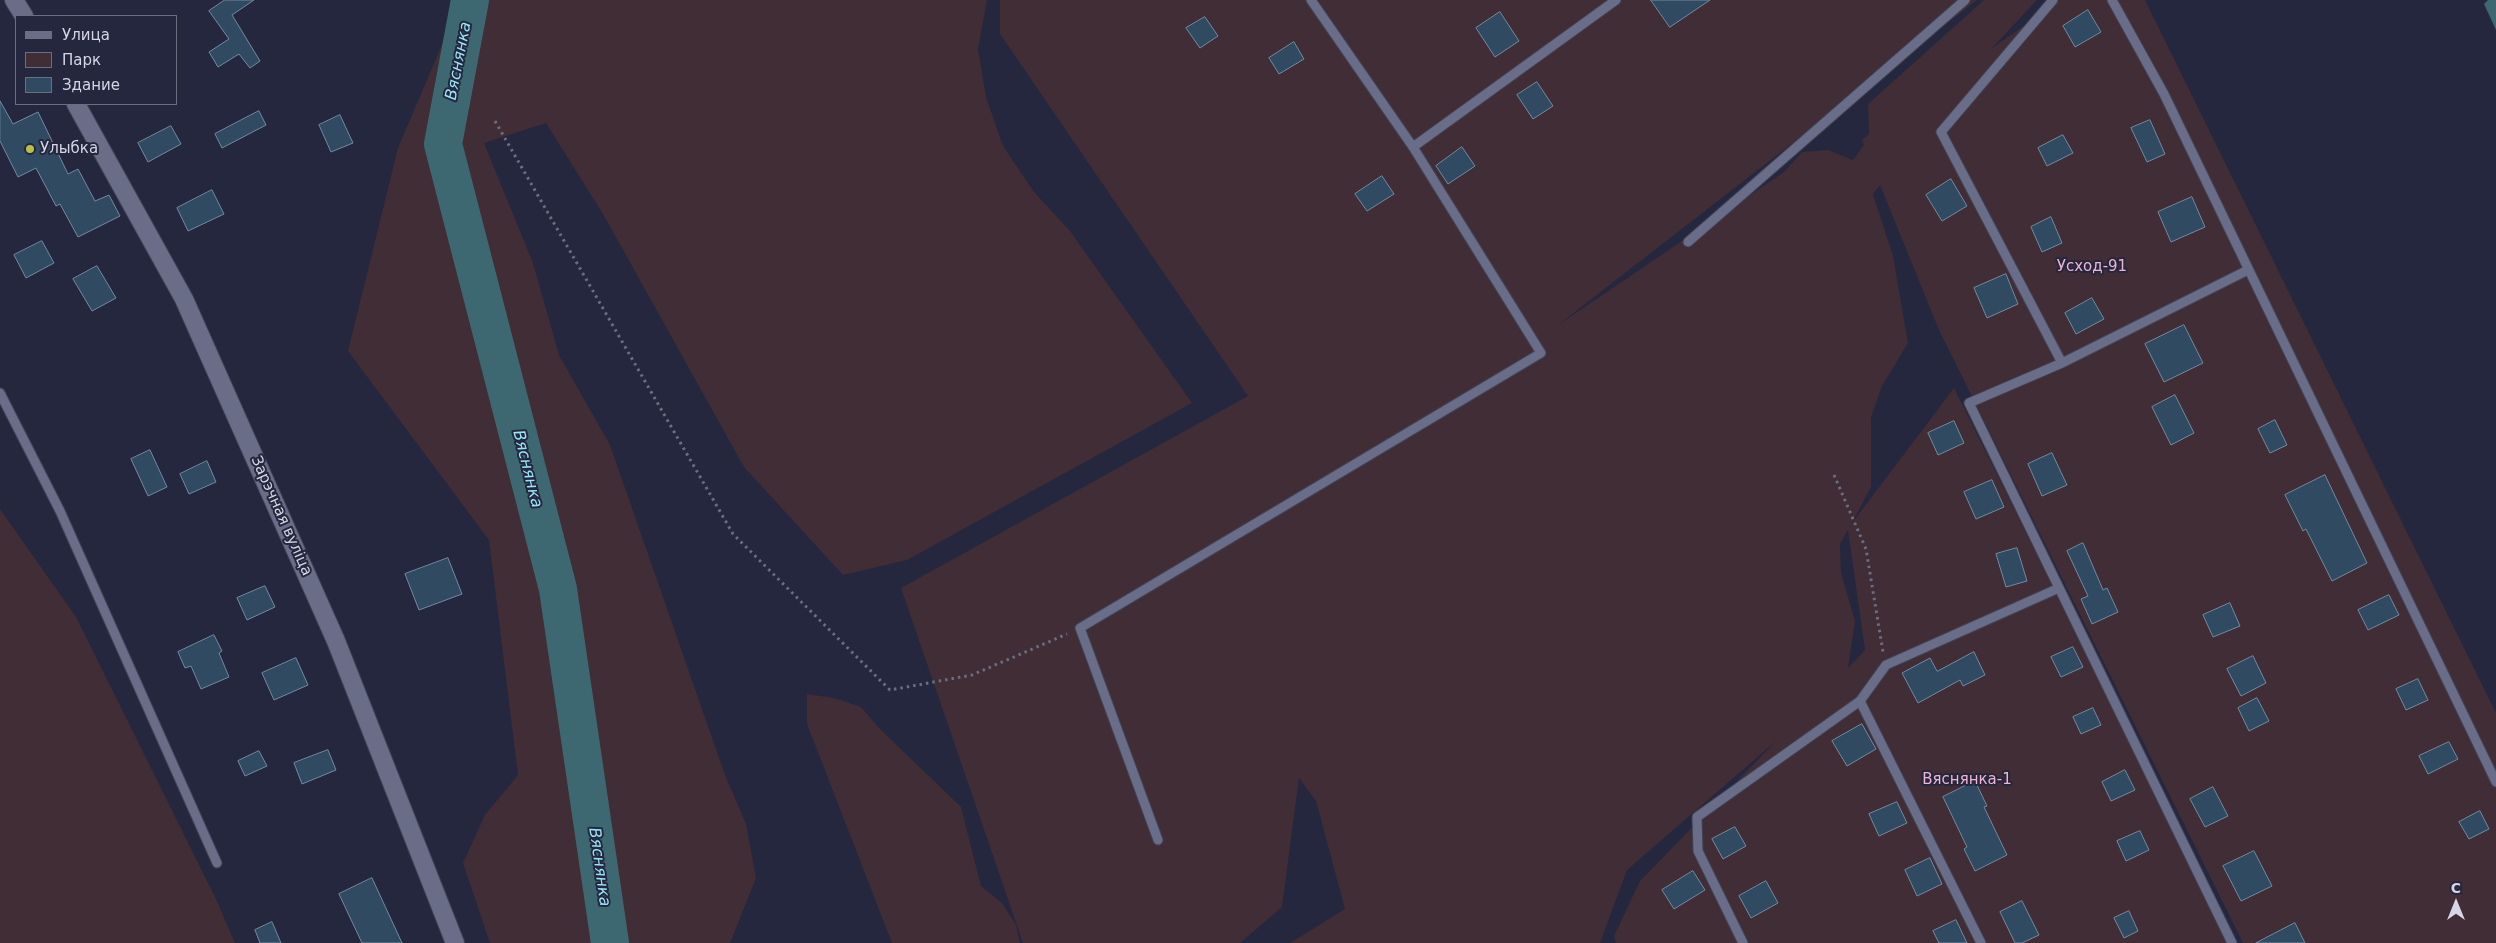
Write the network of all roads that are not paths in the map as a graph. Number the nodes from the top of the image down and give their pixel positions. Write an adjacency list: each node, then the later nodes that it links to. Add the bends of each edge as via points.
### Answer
1 (14, 0): 7 (street)
2 (1311, 0): 9 (lane)
3 (1616, 0): 9 (lane)
4 (1965, 0): 10 (lane)
5 (2054, 0): 12 (lane, via 1941,132)
6 (2112, 0): 11 (lane, via 2164,94)
7 (23, 15)
8 (77, 105): 19 (street, Зарэчная вуліца, via 184,299 336,641)
9 (1413, 147): 17 (lane, via 1542,353 1080,628)
10 (1688, 242)
11 (2248, 270): 12 (lane); 16 (lane)
12 (2062, 363): 14 (lane, via 1969,403)
13 (0, 393): 18 (lane, via 64,519)
14 (2059, 588): 15 (lane, via 1886,665); 22 (lane)
15 (1860, 701): 20 (lane, via 1697,817 1698,851); 21 (lane)
16 (2496, 782)
17 (1158, 840)
18 (217, 863)
19 (455, 943)
20 (1743, 943)
21 (1981, 943)
22 (2232, 943)

